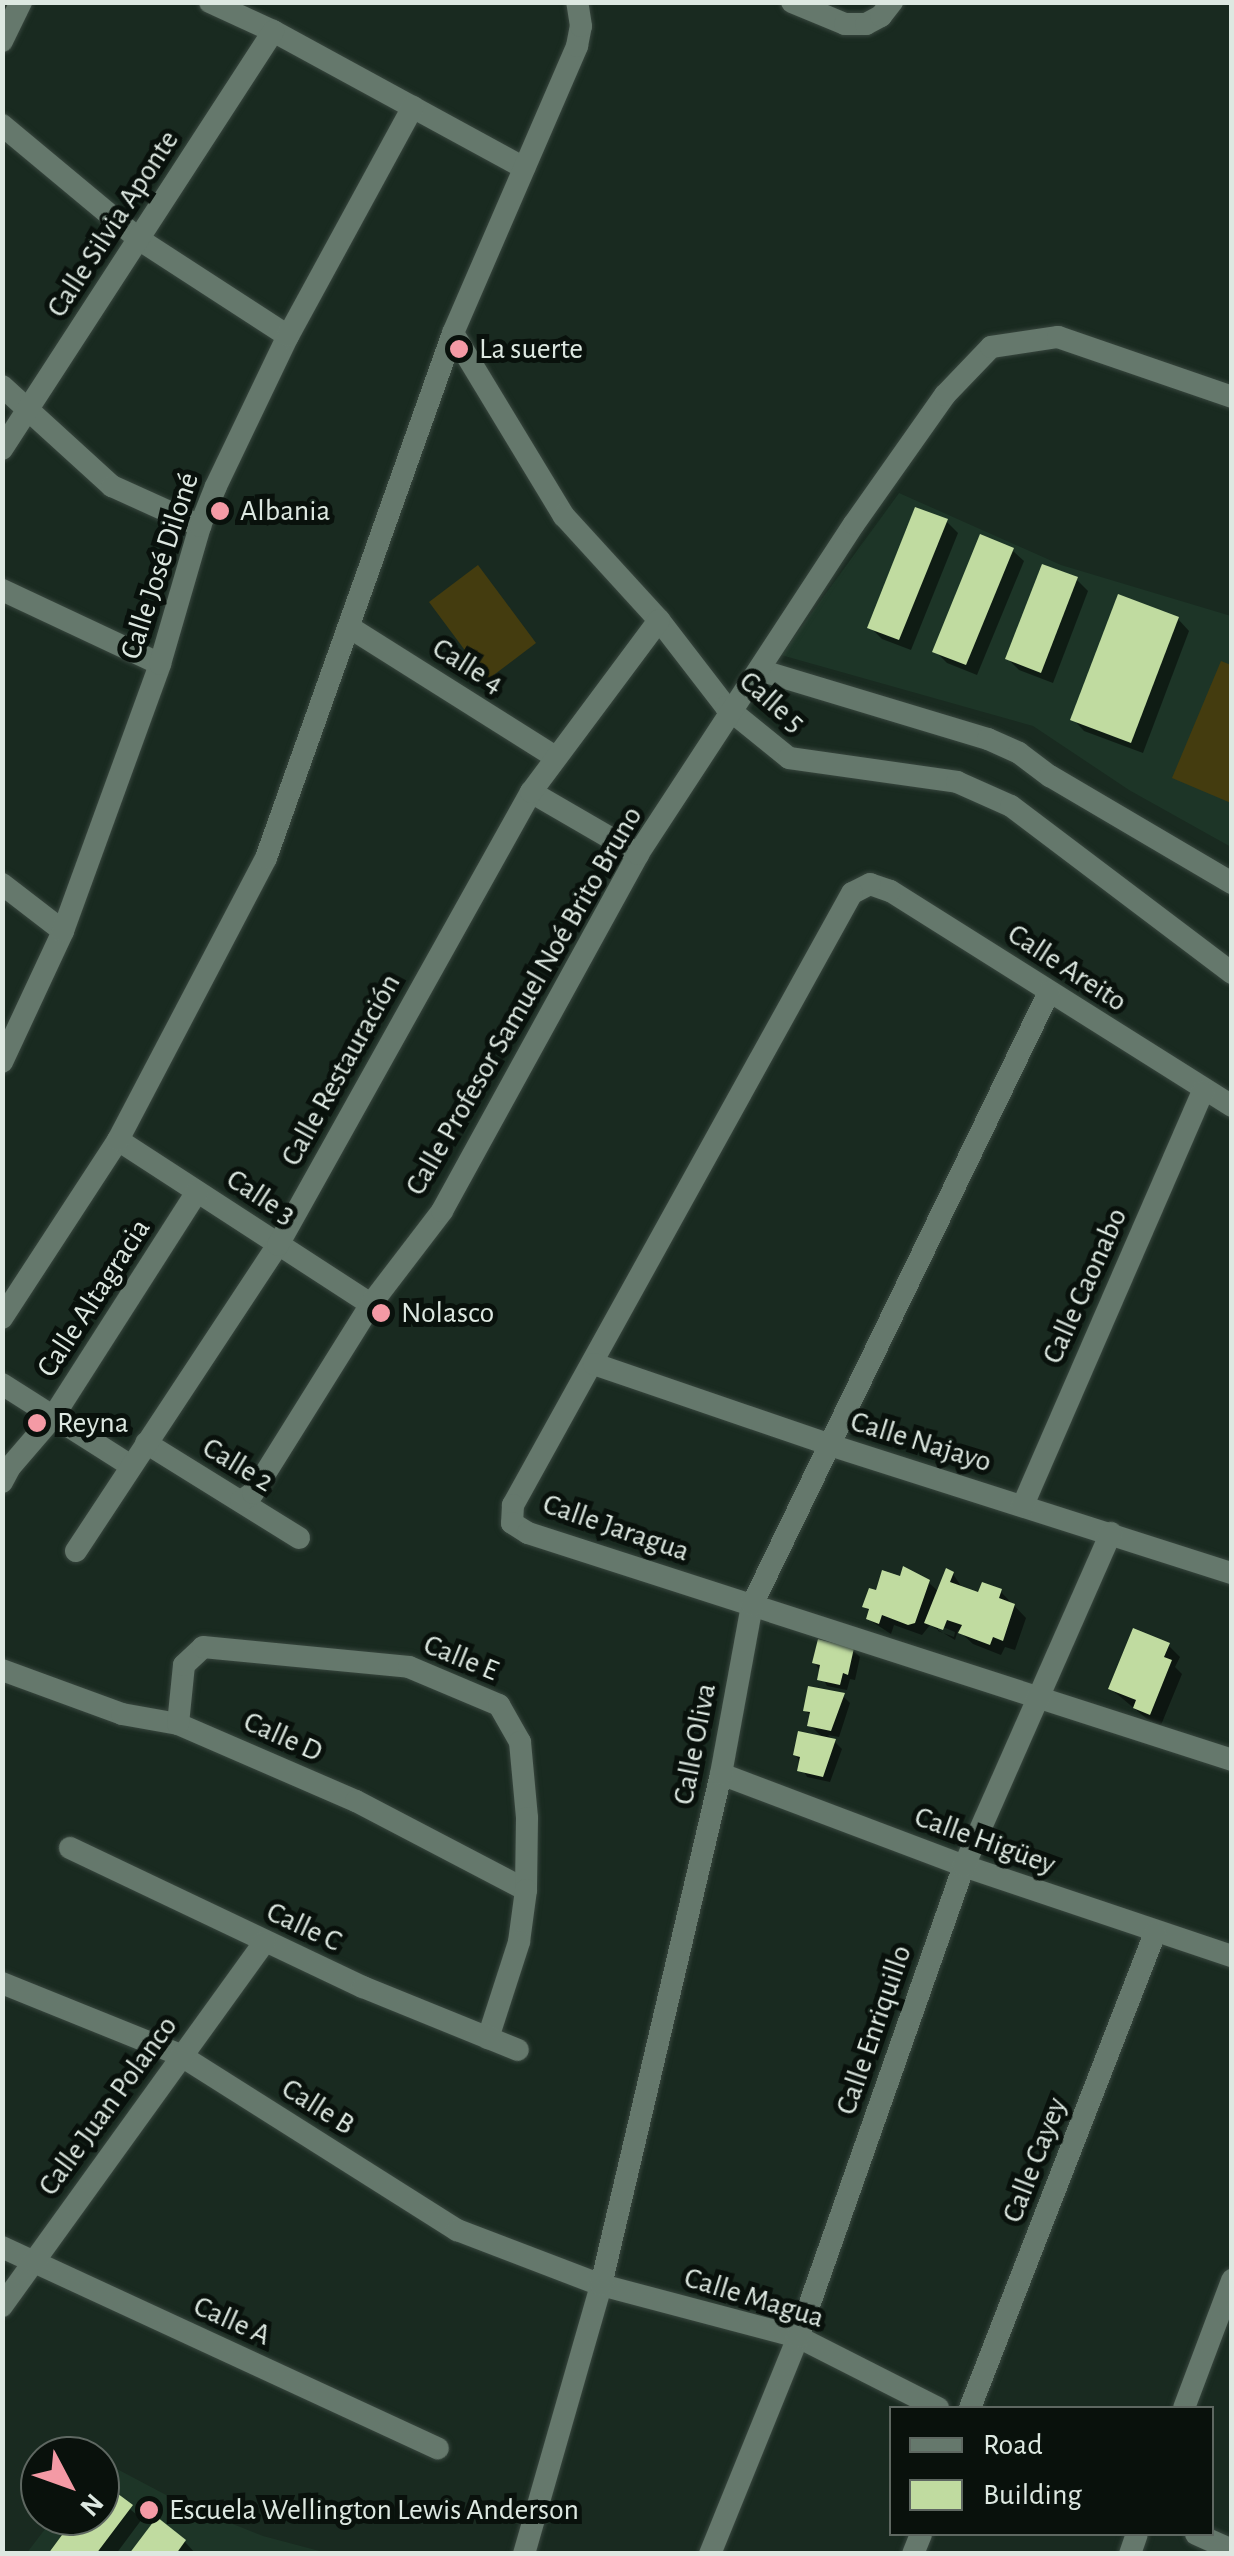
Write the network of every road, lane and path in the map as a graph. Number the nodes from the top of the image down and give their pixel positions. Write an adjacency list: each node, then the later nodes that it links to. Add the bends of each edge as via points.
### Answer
1 (21, 2): 7 (street)
2 (210, 2): 6 (street)
3 (577, 2): 10 (street, via 577,46)
4 (792, 2): 5 (street, via 845,24 866,24)
5 (892, 2)
6 (273, 31): 8 (street); 11 (street, Calle Silvia Aponte)
7 (2, 42)
8 (414, 107): 10 (street); 13 (street, Calle José Diloné)
9 (2, 125): 11 (street)
10 (524, 168): 12 (street)
11 (140, 240): 13 (street); 16 (street, Calle Silvia Aponte)
12 (452, 333): 20 (street, Calle 5, via 564,516); 21 (street)
13 (288, 336): 18 (street, Calle José Diloné)
14 (2, 386): 16 (street)
15 (1232, 397): 23 (street, Calle Profesor Samuel Noé Brito Bruno, via 1058,337 991,347 945,395)
16 (26, 408): 17 (street, Calle Silvia Aponte); 18 (street, via 112,486)
17 (2, 449)
18 (200, 526): 22 (street, Calle José Diloné)
19 (2, 590): 22 (street)
20 (659, 620): 24 (street, Calle 5); 25 (street, Calle Restauración)
21 (349, 627): 25 (street, Calle 4); 37 (street, via 266,858)
22 (160, 664): 31 (street, Calle José Diloné)
23 (759, 670): 24 (street, Calle Profesor Samuel Noé Brito Bruno); 28 (street, via 1004,746)
24 (732, 712): 27 (street, Calle Profesor Samuel Noé Brito Bruno); 32 (street, Calle 5, via 789,758 957,782 1012,806)
25 (554, 756): 26 (street, Calle Restauración)
26 (532, 792): 27 (street); 39 (street, Calle Restauración)
27 (638, 854): 40 (street, Calle Profesor Samuel Noé Brito Bruno, via 442,1210)
28 (1232, 883)
29 (2, 884): 31 (street)
30 (870, 884): 33 (street, Calle Areito); 42 (street, Calle Jaragua, via 852,893)
31 (64, 931): 34 (street, Calle José Diloné)
32 (1232, 973)
33 (1049, 992): 35 (street, Calle Areito); 46 (street, Calle Oliva)
34 (2, 1062)
35 (1203, 1091): 36 (street, Calle Areito); 50 (street, Calle Caonabo)
36 (1232, 1106)
37 (118, 1140): 38 (street, Calle 3); 41 (street)
38 (197, 1192): 39 (street, Calle 3); 44 (street, Calle Altagracia)
39 (278, 1245): 40 (street, Calle 3); 45 (street, Calle Restauración)
40 (371, 1304): 49 (street, Calle Profesor Samuel Noé Brito Bruno, via 253,1493)
41 (2, 1318)
42 (594, 1364): 46 (street, Calle Najayo); 55 (street, Calle Jaragua, via 513,1506 512,1522 528,1533)
43 (2, 1384): 44 (street)
44 (53, 1417): 47 (street); 48 (street, Calle Altagracia)
45 (146, 1443): 47 (street, Calle Restauración); 49 (street, Calle 2)
46 (833, 1446): 50 (street, Calle Najayo); 55 (street, Calle Oliva)
47 (131, 1466): 53 (street, Calle Restauración)
48 (2, 1482)
49 (241, 1501): 52 (street, Calle 2)
50 (1023, 1505): 51 (street, Calle Najayo)
51 (1111, 1533): 54 (street, Calle Najayo); 57 (street, Calle Enriquillo)
52 (299, 1538)
53 (76, 1551)
54 (1232, 1574)
55 (752, 1605): 57 (street, Calle Jaragua); 60 (street, Calle Oliva)
56 (2, 1670): 58 (street, Calle D, via 122,1714)
57 (1040, 1696): 59 (street, Calle Jaragua); 62 (street, Calle Enriquillo)
58 (178, 1724): 63 (street, Calle D, via 356,1801); 63 (street, Calle E, via 184,1665 203,1647 409,1667 500,1705 520,1742)
59 (1232, 1760)
60 (721, 1774): 62 (street, Calle Higüey); 74 (street, Calle Oliva)
61 (70, 1848): 65 (street, Calle C)
62 (964, 1866): 64 (street, Calle Higüey); 76 (street, Calle Enriquillo)
63 (526, 1890): 68 (street, Calle E, via 519,1942)
64 (1155, 1933): 66 (street, Calle Higüey); 78 (street, Calle Cayey)
65 (265, 1942): 68 (street, Calle C); 70 (street, Calle Juan Polanco)
66 (1232, 1956)
67 (2, 1982): 70 (street, Calle B)
68 (488, 2038): 69 (street, Calle C)
69 (518, 2050)
70 (180, 2055): 72 (street, Calle Juan Polanco); 74 (street, Calle B, via 456,2230)
71 (2, 2247): 72 (street, Calle A)
72 (32, 2263): 75 (street, Calle Juan Polanco); 80 (street, Calle A)
73 (1232, 2280): 79 (street)
74 (600, 2285): 76 (street, Calle Magua); 83 (street, Calle Oliva)
75 (2, 2306)
76 (798, 2337): 77 (street, Calle Magua); 84 (street, Calle Enriquillo)
77 (934, 2406)
78 (971, 2406)
79 (1185, 2406)
80 (438, 2448)
81 (1200, 2536): 82 (street)
82 (1232, 2550)
83 (524, 2554)
84 (710, 2554)

